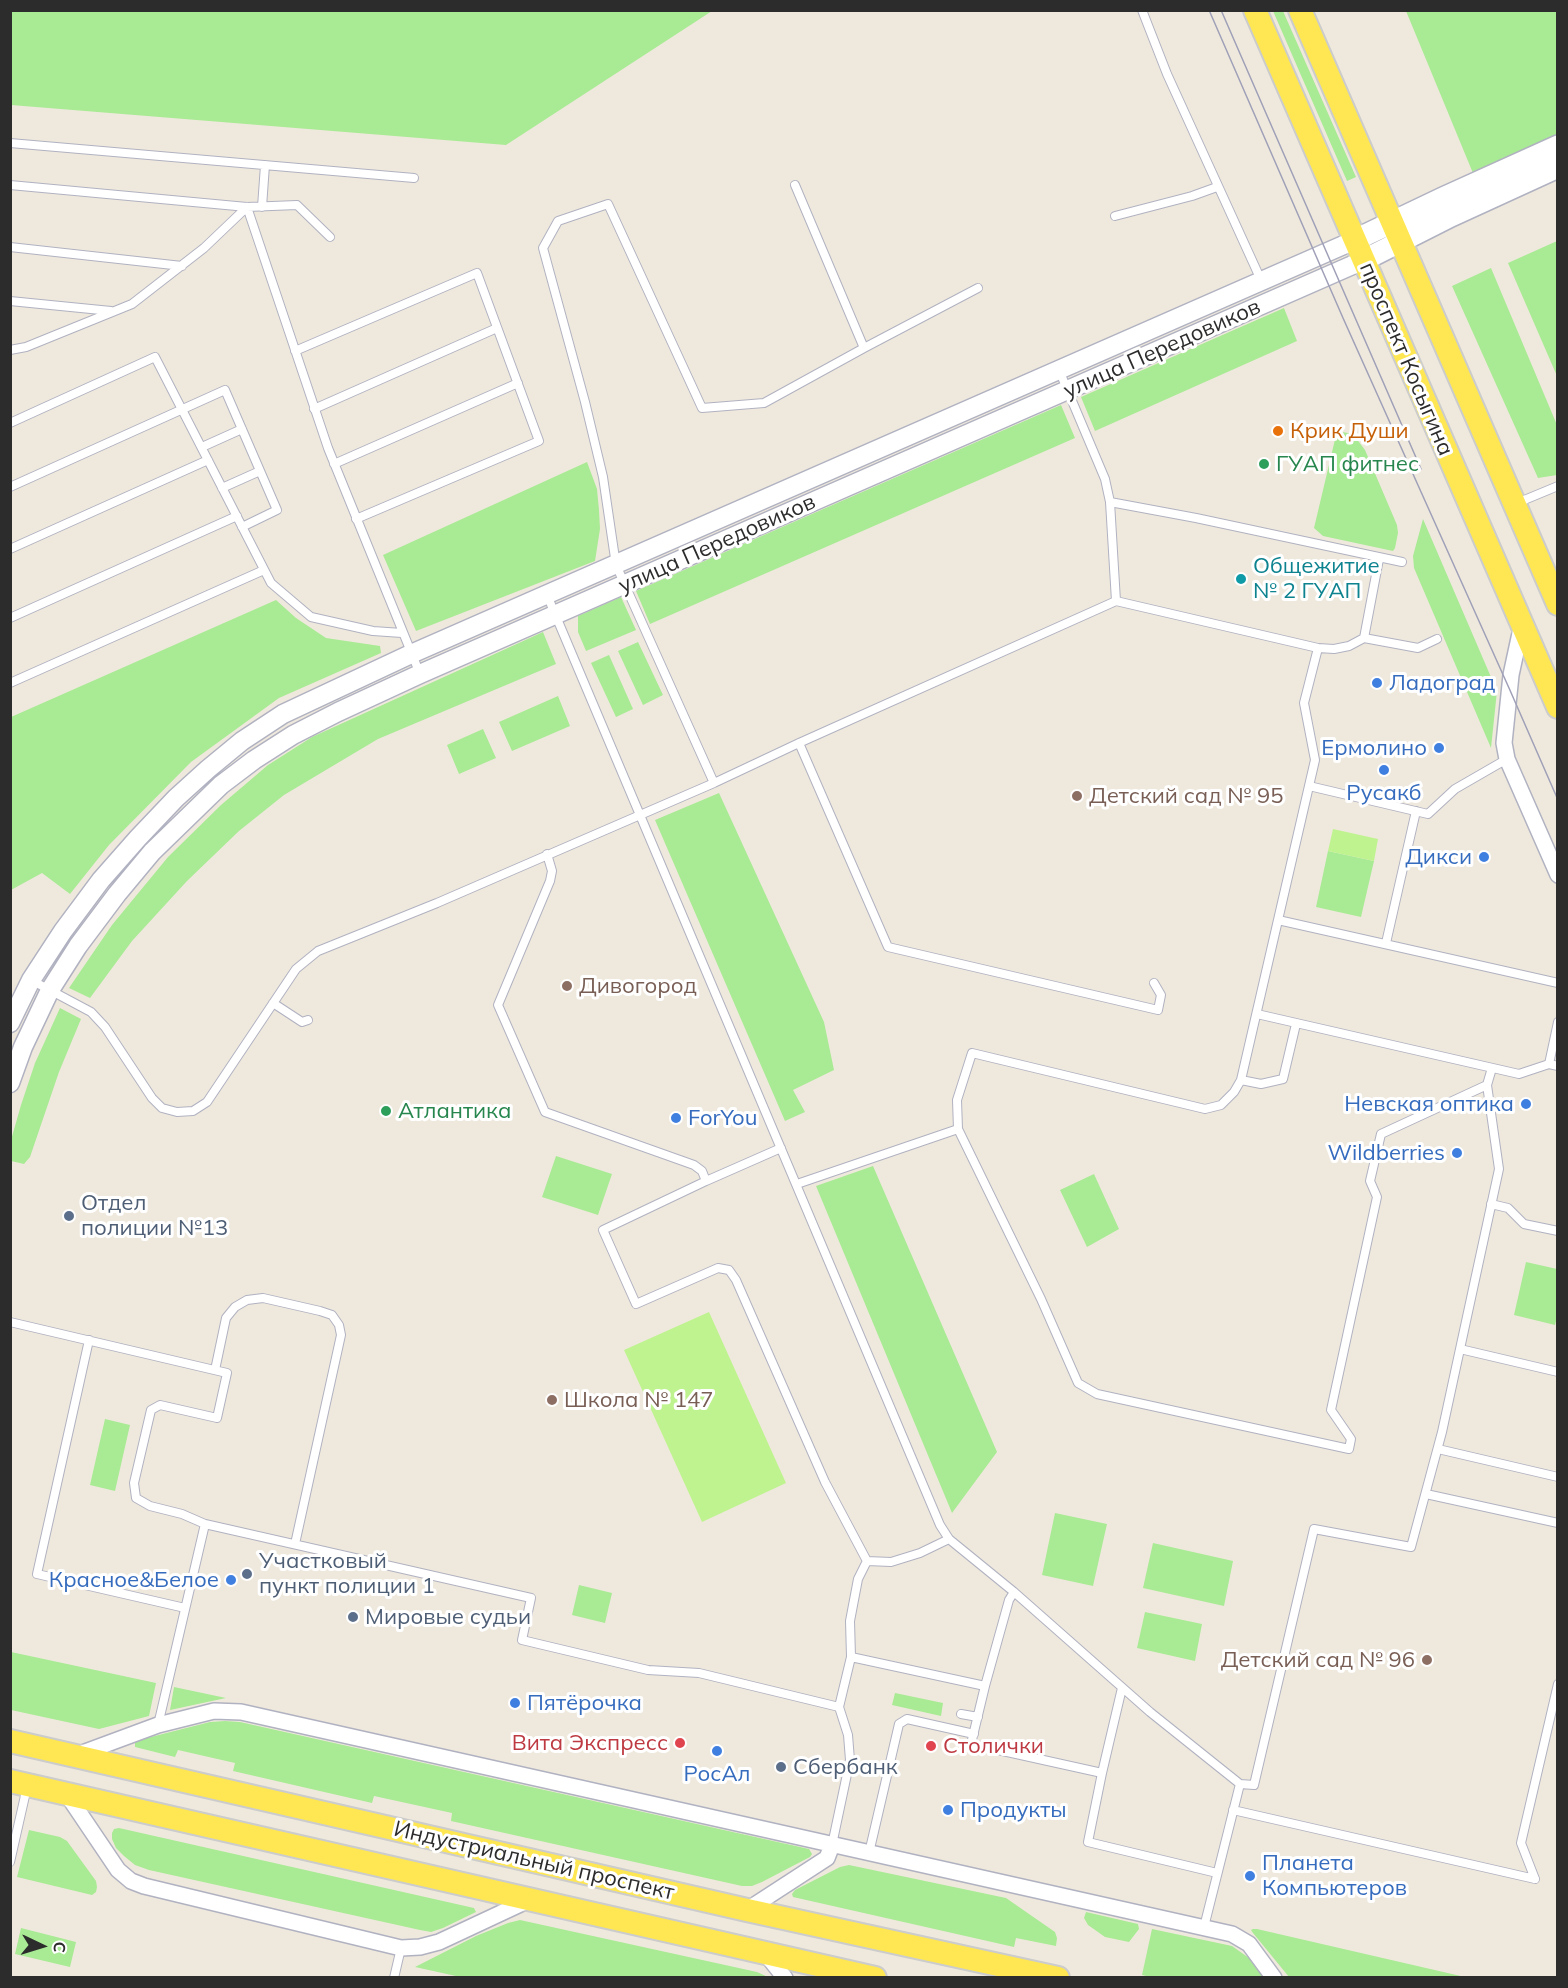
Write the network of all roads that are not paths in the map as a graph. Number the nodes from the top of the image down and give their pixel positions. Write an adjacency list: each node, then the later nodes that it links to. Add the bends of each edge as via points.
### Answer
1 (1142, 10): 11 (lane)
2 (1255, 10): 18 (main road, проспект Косыгина)
3 (1300, 10): 15 (main road, проспект Косыгина)
4 (10, 143): 6 (lane)
5 (1557, 146): 15 (main road, улица Передовиков)
6 (265, 165): 8 (lane); 13 (lane)
7 (1557, 167): 15 (main road, улица Передовиков)
8 (414, 178)
9 (10, 184): 12 (lane)
10 (795, 185): 25 (lane)
11 (1217, 186): 14 (lane); 20 (lane)
12 (247, 207): 13 (lane); 19 (lane); 27 (lane)
13 (262, 207): 16 (lane, via 297,205)
14 (1115, 216)
15 (1396, 232): 18 (main road, улица Передовиков); 43 (main road, проспект Косыгина)
16 (330, 237)
17 (10, 248): 19 (lane)
18 (1359, 250): 20 (street, улица Передовиков); 30 (street, улица Передовиков); 58 (main road, проспект Косыгина)
19 (182, 266): 23 (lane, via 132,304)
20 (1262, 281): 28 (street, улица Передовиков)
21 (978, 288): 25 (lane)
22 (10, 301): 23 (lane)
23 (114, 311): 26 (lane)
24 (497, 328): 27 (lane, via 477,273); 29 (lane); 32 (lane)
25 (864, 348): 50 (lane, via 764,403 702,408 608,204 558,220 543,248 600,464)
26 (10, 350)
27 (295, 351): 32 (lane)
28 (1059, 370): 30 (lane); 50 (street, улица Передовиков)
29 (518, 383): 37 (lane); 45 (lane, via 539,441)
30 (1068, 390): 42 (lane, via 1105,479); 52 (street, улица Передовиков)
31 (182, 409): 33 (lane, via 155,357); 34 (lane, via 225,390); 35 (lane); 40 (lane)
32 (314, 409): 37 (lane)
33 (10, 423)
34 (242, 429): 35 (lane); 38 (lane)
35 (202, 447): 36 (lane)
36 (208, 460): 41 (lane); 47 (lane)
37 (334, 464): 45 (lane)
38 (260, 471): 41 (lane); 46 (lane, via 277,510)
39 (1557, 486): 43 (lane)
40 (10, 487)
41 (222, 488): 44 (lane)
42 (1110, 502): 48 (lane); 54 (lane)
43 (1514, 505): 55 (main road, проспект Косыгина)
44 (237, 516): 46 (lane); 57 (lane)
45 (356, 519): 59 (lane)
46 (242, 527): 51 (lane)
47 (10, 549)
48 (1379, 559): 49 (lane); 60 (lane)
49 (1402, 562)
50 (615, 565): 52 (lane); 53 (street, улица Передовиков)
51 (264, 570): 59 (lane, via 271,583 311,616 373,631); 65 (lane)
52 (624, 585): 56 (street, улица Передовиков); 69 (lane)
53 (547, 595): 56 (lane); 63 (street, улица Передовиков)
54 (1116, 601): 62 (lane); 67 (lane)
55 (1557, 604)
56 (556, 615): 64 (street, улица Передовиков); 72 (lane)
57 (10, 618)
58 (1522, 624): 66 (main road, проспект Косыгина); 68 (street, via 1505,726)
59 (402, 633): 63 (lane)
60 (1364, 638): 61 (lane, via 1418,648); 62 (lane, via 1349,646)
61 (1437, 639)
62 (1318, 648): 70 (lane, via 1304,703 1315,760)
63 (411, 654): 64 (lane); 77 (street, улица Передовиков, via 283,714 208,769 101,880)
64 (420, 674): 80 (street, улица Передовиков, via 293,735 221,785 152,852 78,946)
65 (10, 683)
66 (1557, 707)
67 (799, 743): 69 (lane); 78 (lane, via 888,947 1158,1010 1161,995)
68 (1507, 759): 71 (lane, via 1455,789 1428,814); 74 (street)
69 (714, 783): 72 (lane)
70 (1309, 786): 71 (lane); 75 (lane)
71 (1416, 811): 76 (lane)
72 (638, 814): 73 (lane); 94 (lane)
73 (547, 854): 81 (lane, via 318,951 296,969); 95 (lane, via 552,871 550,881 498,1005 545,1112 694,1165)
74 (1557, 875)
75 (1278, 920): 76 (lane); 82 (lane)
76 (1386, 944): 79 (lane)
77 (31, 980): 80 (lane); 85 (street, улица Передовиков)
78 (1154, 983)
79 (1557, 983)
80 (50, 990): 81 (lane, via 91,1012 152,1098 162,1108 177,1112 193,1111 207,1102); 91 (street, улица Передовиков, via 20,1046)
81 (273, 1003): 83 (lane, via 302,1022)
82 (1257, 1014): 86 (lane); 90 (lane)
83 (308, 1020)
84 (1557, 1022): 87 (lane)
85 (10, 1023)
86 (1296, 1024): 89 (lane); 90 (lane, via 1283,1079 1261,1084)
87 (1549, 1064): 88 (lane); 89 (lane, via 1519,1074)
88 (1557, 1066)
89 (1492, 1068): 92 (lane)
90 (1241, 1080): 93 (lane, via 1221,1105 1205,1109 972,1053 957,1100)
91 (10, 1083)
92 (1487, 1085): 93 (lane, via 1381,1134 1370,1181 1377,1197 1331,1410 1351,1439 1349,1449 1097,1394 1078,1383); 97 (lane, via 1499,1169)
93 (958, 1129): 96 (lane)
94 (781, 1148): 95 (lane); 96 (lane)
95 (706, 1181): 111 (lane, via 603,1230 636,1304 718,1268 729,1270 825,1482)
96 (797, 1184): 109 (lane)
97 (1491, 1204): 98 (lane, via 1508,1208 1524,1224); 101 (lane)
98 (1557, 1231)
99 (10, 1322): 100 (lane)
100 (89, 1340): 102 (lane); 113 (lane, via 37,1574)
101 (1460, 1349): 103 (lane); 104 (lane)
102 (215, 1370): 108 (lane, via 227,1373 217,1418 160,1405 151,1410 134,1483 136,1498); 110 (lane, via 226,1318 248,1300 263,1298 320,1311 332,1315 339,1324 341,1335)
103 (1557, 1372)
104 (1438, 1449): 105 (lane); 106 (lane)
105 (1557, 1477)
106 (1425, 1494): 107 (lane); 127 (lane, via 1411,1547 1314,1529 1254,1785)
107 (1557, 1523)
108 (205, 1524): 110 (lane); 113 (lane)
109 (949, 1539): 111 (lane, via 891,1562); 112 (lane)
110 (295, 1544): 118 (lane, via 531,1598 522,1640 648,1670 699,1673)
111 (867, 1561): 114 (lane, via 858,1579 850,1621)
112 (1014, 1592): 116 (lane); 117 (lane)
113 (185, 1608): 121 (lane)
114 (850, 1658): 116 (lane); 118 (lane)
115 (1557, 1684): 129 (lane, via 1521,1843 1535,1878)
116 (985, 1686): 120 (lane)
117 (1122, 1688): 125 (lane); 127 (lane)
118 (839, 1707): 130 (lane, via 848,1735 850,1760)
119 (961, 1714): 120 (lane)
120 (978, 1717): 122 (lane)
121 (158, 1725): 124 (street); 130 (street, via 214,1711 241,1712)
122 (974, 1734): 125 (lane, via 971,1744); 131 (lane, via 907,1719 899,1724)
123 (10, 1741): 124 (main road, Индустриальный проспект)
124 (75, 1756): 135 (main road, Индустриальный проспект)
125 (1102, 1773): 133 (lane, via 1088,1842)
126 (19, 1783): 128 (main road, Индустриальный проспект); 132 (lane)
127 (1240, 1784): 129 (lane)
128 (66, 1793): 134 (main road, Индустриальный проспект); 137 (street, via 118,1870 131,1881)
129 (1233, 1810): 133 (lane)
130 (832, 1845): 131 (street); 135 (street, via 827,1858)
131 (869, 1853): 136 (street)
132 (10, 1862)
133 (1217, 1873): 136 (lane)
134 (532, 1899): 137 (street, via 439,1942); 138 (main road, Индустриальный проспект)
135 (747, 1910): 142 (main road, Индустриальный проспект)
136 (1204, 1927): 143 (street, via 1232,1934 1249,1944)
137 (401, 1948): 139 (lane)
138 (765, 1953): 140 (street); 141 (main road, Индустриальный проспект)
139 (394, 1977)
140 (785, 1977)
141 (875, 1977)
142 (1058, 1977)
143 (1274, 1977)

